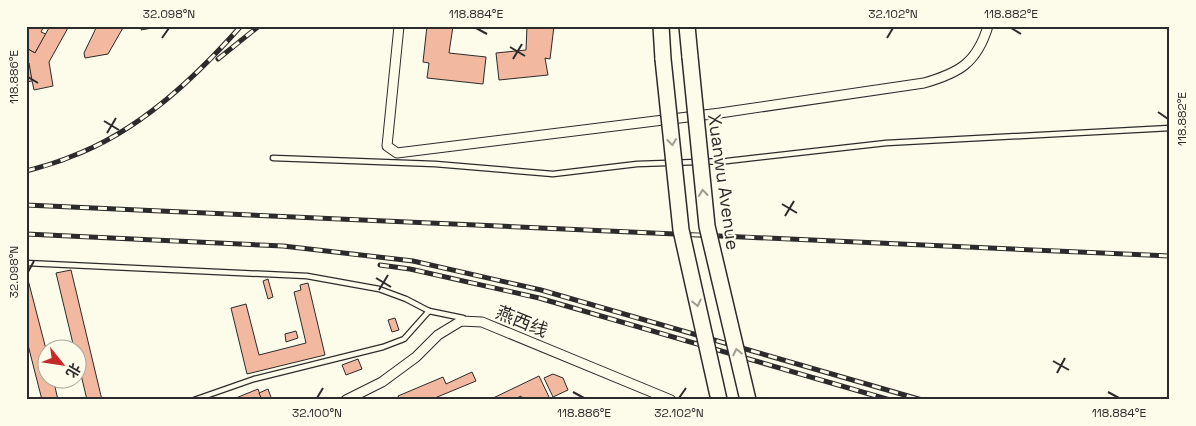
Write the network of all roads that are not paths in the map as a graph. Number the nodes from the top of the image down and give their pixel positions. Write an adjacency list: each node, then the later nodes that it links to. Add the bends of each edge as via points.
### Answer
1 (399, 26): 6 (street, via 387,139)
2 (661, 26): 15 (highway, one-way to 15, bridge, via 681,230)
3 (687, 26): 16 (highway, Xuanwu Avenue, one-way to 3, bridge, via 707,226)
4 (988, 26): 6 (street, via 979,48 961,69 924,83 397,154)
5 (1170, 128): 8 (lane, via 886,143 727,161 637,164 553,174)
6 (391, 151): 8 (lane)
7 (274, 158): 8 (lane)
8 (389, 163)
9 (26, 263): 10 (lane, via 307,276 379,290)
10 (429, 311): 11 (lane); 12 (lane, via 404,339 383,347 254,379)
11 (482, 322): 13 (street, 燕西线, via 461,321 438,335 416,357 382,382); 14 (street, 燕西线)
12 (194, 400)
13 (347, 400)
14 (671, 400)
15 (719, 400)
16 (748, 400)

